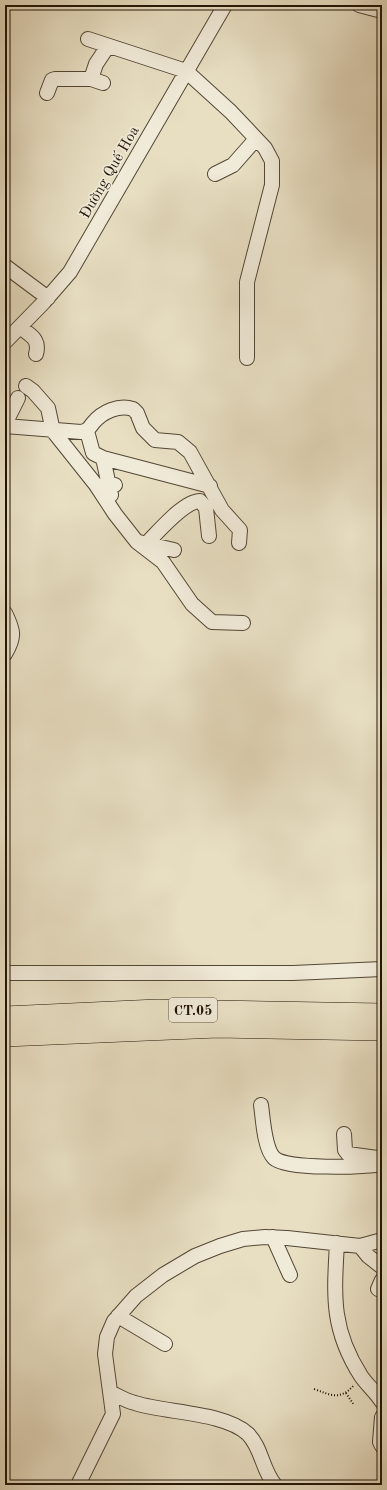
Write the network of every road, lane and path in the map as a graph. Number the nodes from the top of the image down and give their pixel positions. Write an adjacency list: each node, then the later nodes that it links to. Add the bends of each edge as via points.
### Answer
1 (225, 5): 6 (street, Đường Quế Hoa)
2 (358, 5): 3 (street)
3 (382, 11)
4 (88, 39): 5 (street)
5 (108, 46): 6 (street); 7 (street, via 96,64 97,81 55,78)
6 (186, 71): 8 (street); 11 (street, Đường Quế Hoa, via 92,236 70,272)
7 (47, 93)
8 (256, 139): 9 (street, via 233,165); 15 (street, via 272,161 272,185 246,282)
9 (215, 174)
10 (5, 266): 11 (street)
11 (48, 298): 12 (street, Đường Quế Hoa)
12 (20, 327): 13 (street, Đường Quế Hoa); 14 (street, via 38,343)
13 (5, 342)
14 (36, 354)
15 (248, 358)
16 (26, 386): 19 (street, via 48,408)
17 (18, 398): 18 (street)
18 (5, 425): 19 (street)
19 (52, 431): 20 (street); 22 (street)
20 (87, 431): 21 (street, via 93,453); 23 (street, via 106,412 119,408 133,409 143,428 155,440 178,442 190,452)
21 (103, 458): 22 (street); 23 (street)
22 (107, 485): 26 (street, via 114,514)
23 (210, 486): 24 (street, via 222,510)
24 (243, 533)
25 (209, 536): 26 (street, via 206,508 200,501 195,501)
26 (142, 543): 27 (street); 29 (street, via 163,562 192,604 212,622)
27 (174, 550)
28 (5, 613): 30 (street, via 13,632 13,639)
29 (243, 623)
30 (5, 654)
31 (382, 969): 32 (street, via 293,973)
32 (5, 973)
33 (382, 1014): 34 (highway, CT.05, via 157,1010)
34 (5, 1017)
35 (382, 1030): 36 (highway, CT.05, via 218,1027)
36 (5, 1036)
37 (262, 1105): 39 (street, via 267,1144 273,1158 284,1163 356,1168)
38 (344, 1134): 39 (street, via 345,1150 348,1154 377,1158)
39 (382, 1163)
40 (273, 1237): 41 (street); 45 (street); 46 (street, via 243,1239 194,1256 136,1296)
41 (336, 1244): 43 (street); 48 (street, via 335,1307 341,1337)
42 (380, 1244): 43 (street)
43 (360, 1246): 44 (street)
44 (382, 1267)
45 (290, 1275)
46 (118, 1316): 47 (street); 50 (street, via 107,1337 105,1354)
47 (165, 1344)
48 (361, 1376): 51 (path); 52 (street)
49 (314, 1389): 51 (path, via 335,1396)
50 (110, 1392): 56 (street, via 113,1414); 57 (street, via 135,1403 192,1413 239,1427 256,1446 264,1468)
51 (346, 1394): 53 (path)
52 (382, 1402)
53 (354, 1405)
54 (382, 1417): 55 (street)
55 (382, 1446)
56 (78, 1485)
57 (275, 1485)

